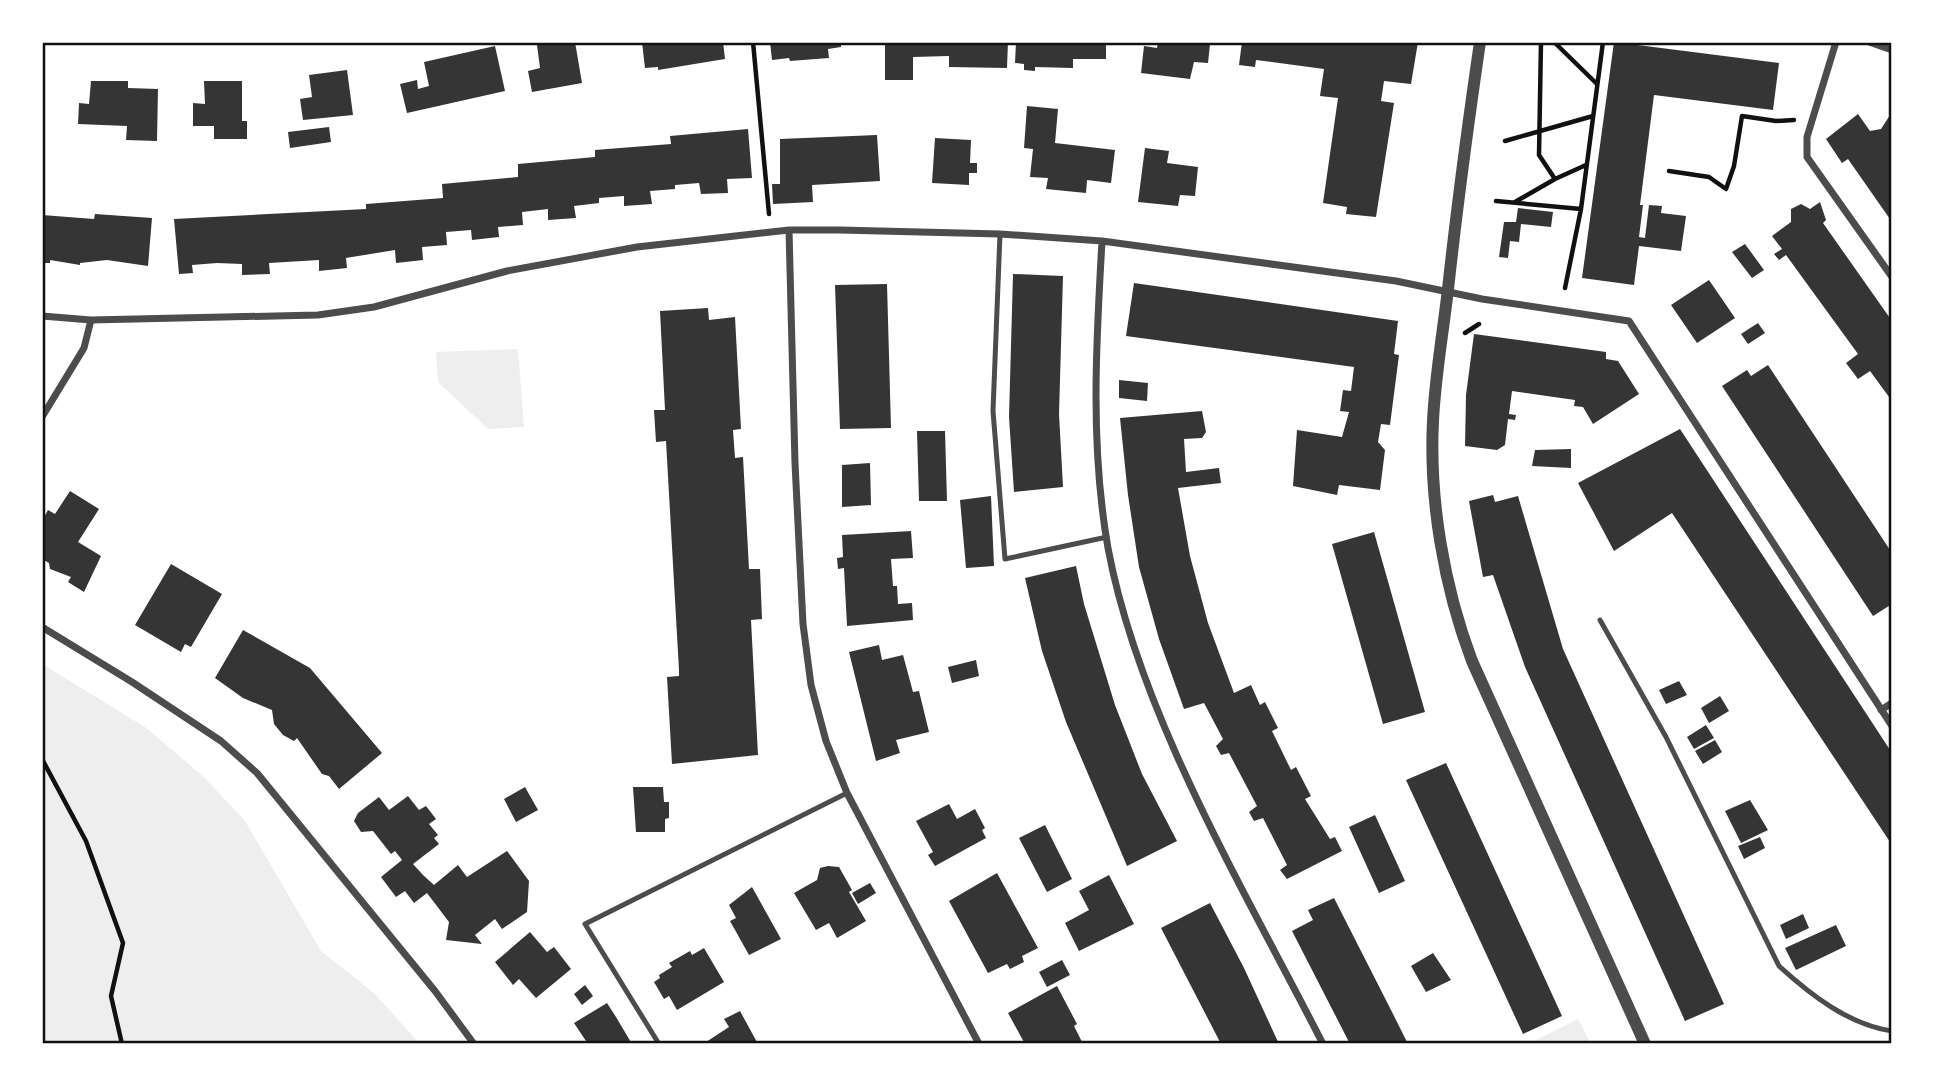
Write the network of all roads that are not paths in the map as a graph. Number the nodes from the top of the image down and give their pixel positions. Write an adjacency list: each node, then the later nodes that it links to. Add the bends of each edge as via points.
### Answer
1 (1480, 42): 9 (street)
2 (1836, 42): 8 (street, via 1807,137 1807,157)
3 (1868, 42): 4 (street)
4 (1892, 50)
5 (789, 230): 6 (street); 11 (street, via 637,247 507,271 374,307 318,315); 19 (street, via 803,624 811,685)
6 (1000, 234): 7 (street); 13 (lane, via 993,411 1005,559)
7 (1102, 241): 9 (street); 13 (street, via 1094,425)
8 (1892, 277)
9 (1447, 292): 17 (street, via 1629,321); 25 (street, via 1433,421 1434,461 1446,567 1459,626)
10 (42, 316): 11 (street)
11 (91, 320): 12 (street, via 84,348)
12 (42, 417)
13 (1107, 537): 24 (street, via 1135,647 1164,721 1201,806)
14 (1600, 620): 20 (lane, via 1666,737 1779,967 1848,1017)
15 (42, 627): 21 (street, via 199,726 257,773)
16 (1892, 702): 17 (street)
17 (1881, 710): 18 (street)
18 (1892, 726)
19 (847, 793): 22 (lane, via 585,924); 23 (street)
20 (1892, 1031)
21 (474, 1044)
22 (659, 1044)
23 (979, 1044)
24 (1323, 1044)
25 (1646, 1044)

